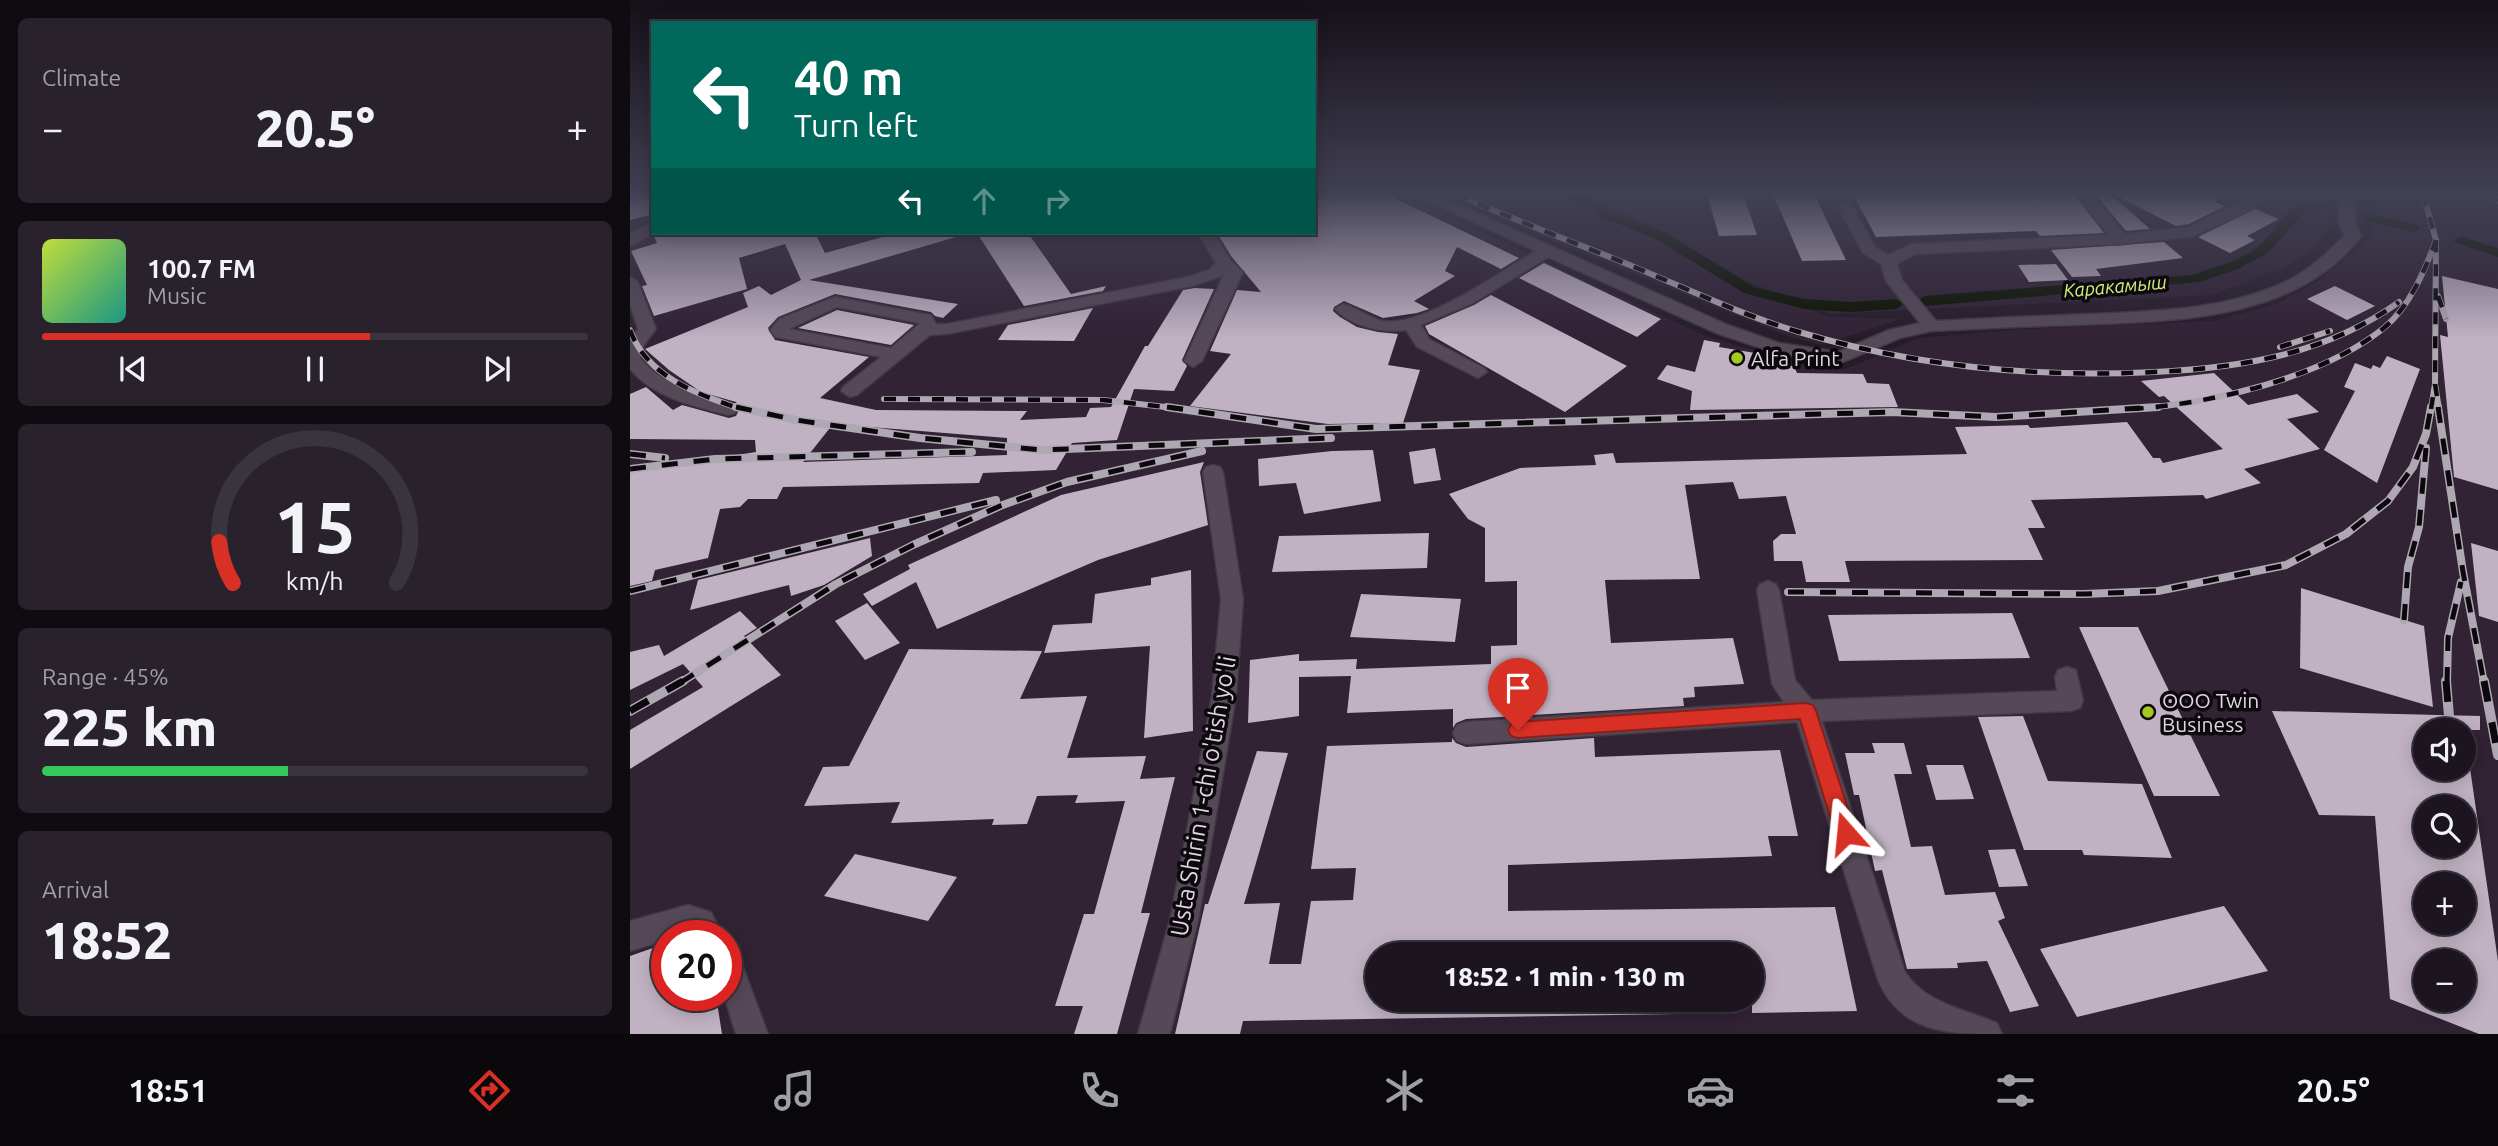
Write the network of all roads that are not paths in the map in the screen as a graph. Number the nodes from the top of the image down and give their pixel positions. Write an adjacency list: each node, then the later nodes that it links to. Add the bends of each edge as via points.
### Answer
1 (1212, 242): 8 (street)
2 (1528, 242): 6 (street)
3 (1865, 242): 7 (street)
4 (2053, 242): 7 (street, via 1912,249)
5 (2348, 242): 12 (street, via 2326,265 2293,285 2258,298 2179,315)
6 (1547, 251): 11 (street); 12 (street, via 1721,329 1776,348 1840,358 1895,334)
7 (1888, 262): 12 (street, via 1894,281)
8 (1225, 264): 13 (street, via 1192,281); 15 (street, via 1235,272)
9 (630, 282): 18 (street, via 647,329 635,344 631,359 639,371 685,398)
10 (1343, 309): 11 (street, via 1385,326)
11 (1412, 324): 16 (street, via 1423,343)
12 (1931, 326)
13 (925, 330): 14 (street); 14 (street, via 925,319 835,302 785,323 779,330)
14 (892, 354): 17 (street)
15 (1194, 361)
16 (1478, 372)
17 (850, 391)
18 (728, 409)
19 (1213, 472): 28 (street, Usta Shirin 1-chi o'tish yo'li, via 1232,599 1224,696 1185,916)
20 (1768, 590): 22 (street, via 1784,684)
21 (2067, 677): 22 (street, via 2071,701)
22 (1806, 711): 23 (street); 29 (street, via 1893,980 1905,999 1923,1010)
23 (1466, 733)
24 (651, 930): 25 (street)
25 (630, 936)
26 (742, 1005): 27 (street)
27 (752, 1034)
28 (1154, 1034)
29 (1986, 1034)

